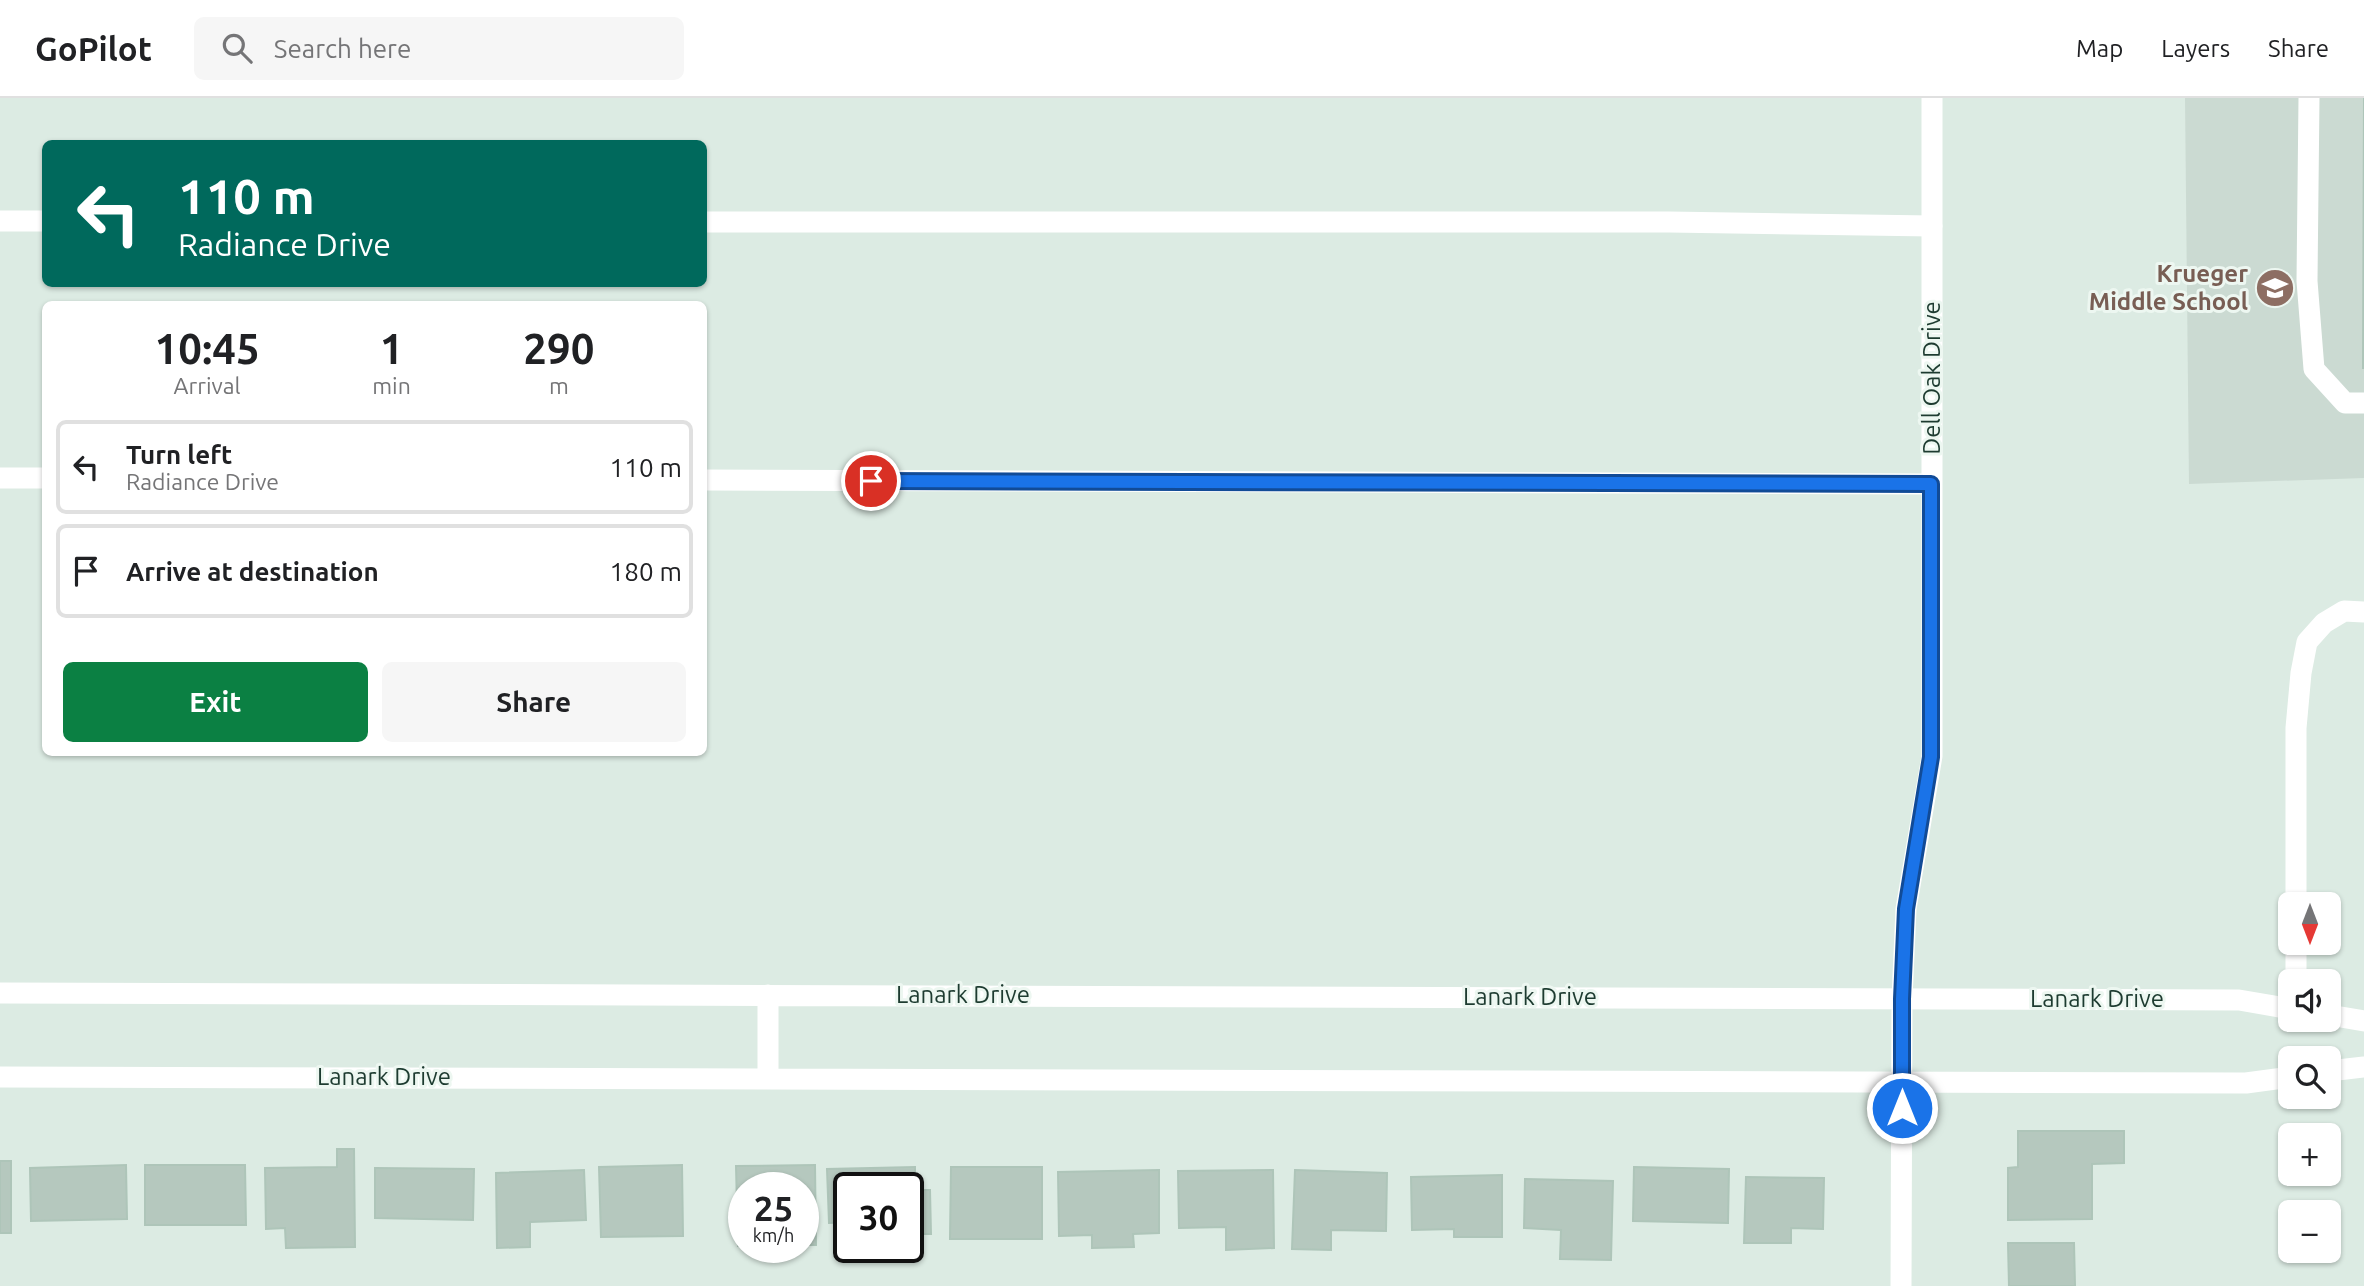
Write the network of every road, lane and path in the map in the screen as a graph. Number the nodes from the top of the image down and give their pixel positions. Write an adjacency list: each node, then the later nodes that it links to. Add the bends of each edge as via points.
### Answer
1 (1931, 98): 6 (street, Dell Oak Drive)
2 (2309, 98): 7 (street, via 2307,281 2314,369 2345,403)
3 (0, 220): 4 (street)
4 (42, 220)
5 (707, 222): 6 (street)
6 (1931, 226): 11 (street, Dell Oak Drive)
7 (2364, 403)
8 (0, 478): 9 (street)
9 (42, 478)
10 (707, 480): 11 (street)
11 (1931, 484): 16 (street, Dell Oak Drive, via 1931,757 1906,909)
12 (2364, 612): 13 (street, via 2344,611 2324,623 2307,642 2296,728)
13 (2296, 892)
14 (0, 993): 15 (street, Lanark Drive)
15 (768, 995): 16 (street, Lanark Drive); 23 (street)
16 (1902, 999): 17 (street, Lanark Drive, via 2239,1000); 25 (street, Dell Oak Drive)
17 (2278, 1007)
18 (2341, 1017): 19 (street)
19 (2364, 1021)
20 (2364, 1067): 21 (street)
21 (2341, 1070)
22 (0, 1077): 23 (street, Lanark Drive)
23 (768, 1078): 25 (street, Lanark Drive)
24 (2278, 1079): 25 (street, Lanark Drive, via 2246,1083)
25 (1902, 1083): 26 (street, Dell Oak Drive)
26 (1902, 1286)

